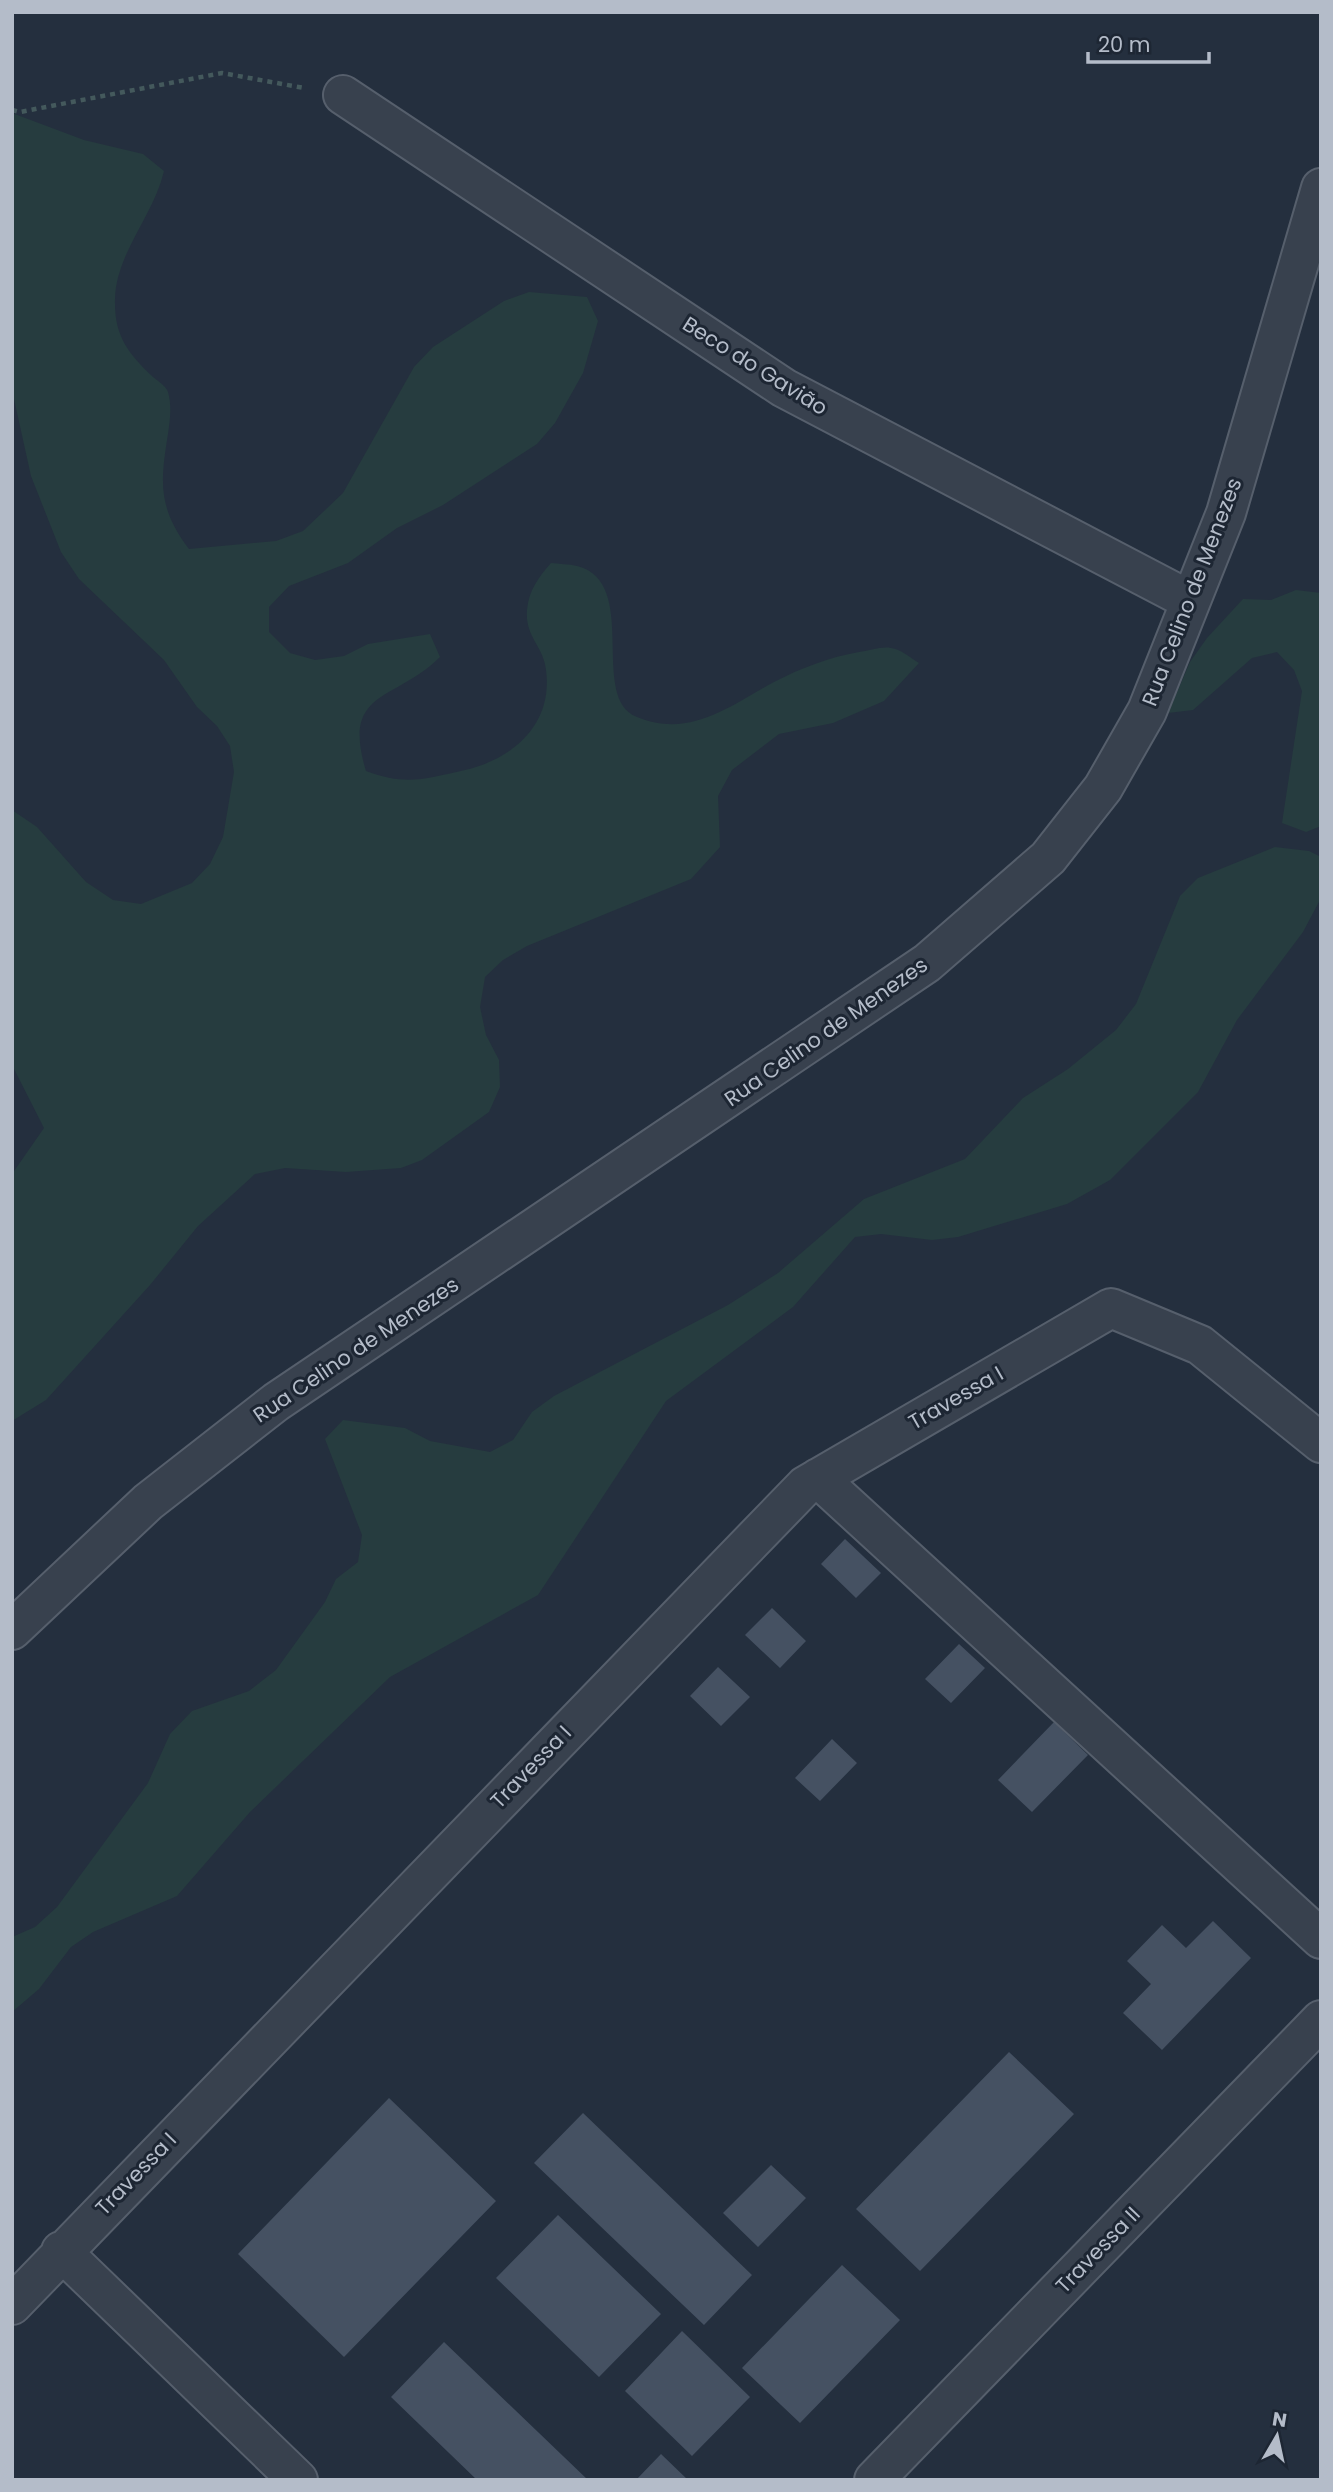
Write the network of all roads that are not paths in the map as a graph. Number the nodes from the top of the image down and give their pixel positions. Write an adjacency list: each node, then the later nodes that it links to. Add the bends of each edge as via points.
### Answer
1 (343, 95): 3 (street, Beco do Gavião, via 783,388)
2 (1321, 188): 3 (street, Rua Celino de Menezes, via 1226,513)
3 (1189, 600): 6 (street, Rua Celino de Menezes, via 1147,711 1103,788 1048,858 992,909 927,963 815,1042 276,1402 148,1502)
4 (1321, 1443): 5 (street, Travessa I, via 1200,1345 1111,1308)
5 (818, 1478): 7 (street); 9 (street, Travessa I, via 805,1486)
6 (12, 1630)
7 (1321, 1939)
8 (1321, 2020): 12 (street, Travessa II)
9 (61, 2251): 10 (street, Travessa I); 11 (street)
10 (12, 2305)
11 (298, 2480)
12 (874, 2480)

